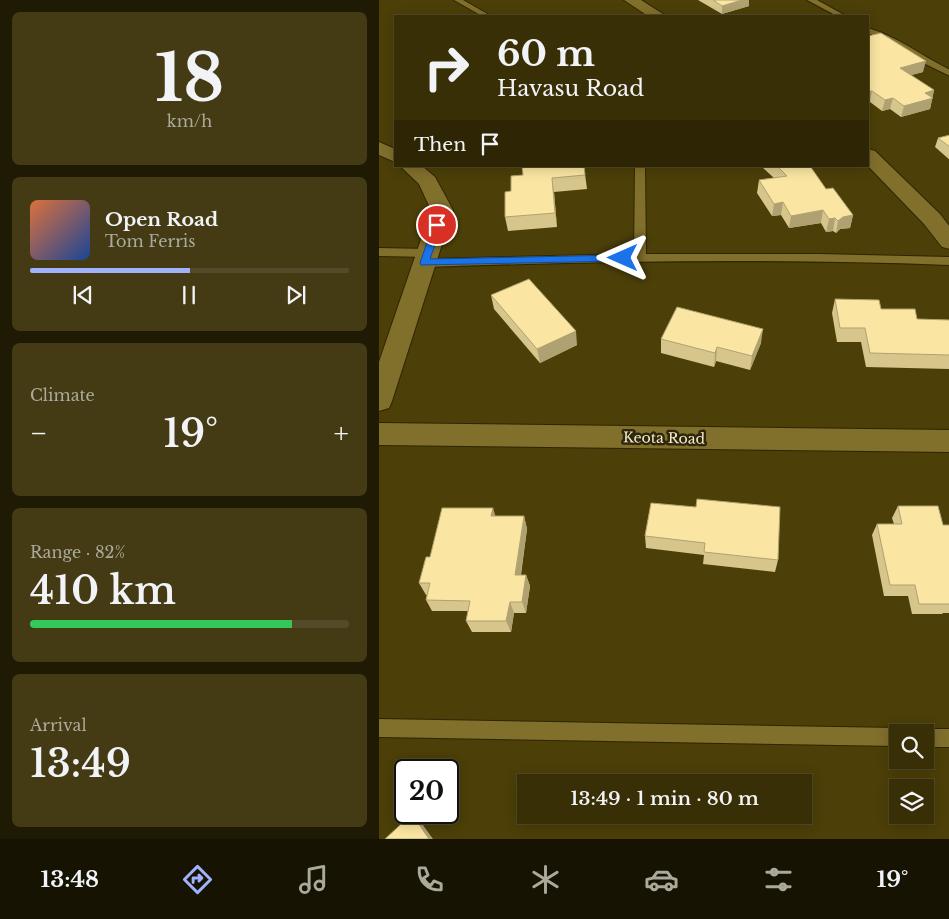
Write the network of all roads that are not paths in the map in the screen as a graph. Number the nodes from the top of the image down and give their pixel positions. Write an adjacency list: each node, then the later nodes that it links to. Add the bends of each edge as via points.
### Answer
1 (458, 0): 4 (lane)
2 (631, 0): 5 (street)
3 (811, 0): 6 (lane)
4 (485, 15)
5 (656, 15)
6 (840, 15)
7 (869, 30): 8 (lane, via 904,46)
8 (949, 74)
9 (379, 148): 10 (street)
10 (394, 156)
11 (869, 156): 14 (street, via 932,219)
12 (411, 167): 16 (street, via 428,181 442,210)
13 (640, 167): 17 (lane)
14 (949, 242)
15 (379, 252): 16 (lane)
16 (426, 258): 17 (lane); 19 (street)
17 (640, 258): 18 (lane, via 875,257)
18 (949, 260)
19 (379, 401)
20 (379, 434): 21 (street, Keota Road)
21 (949, 441)
22 (379, 728): 23 (lane)
23 (889, 738)
24 (934, 738): 25 (lane)
25 (949, 738)

